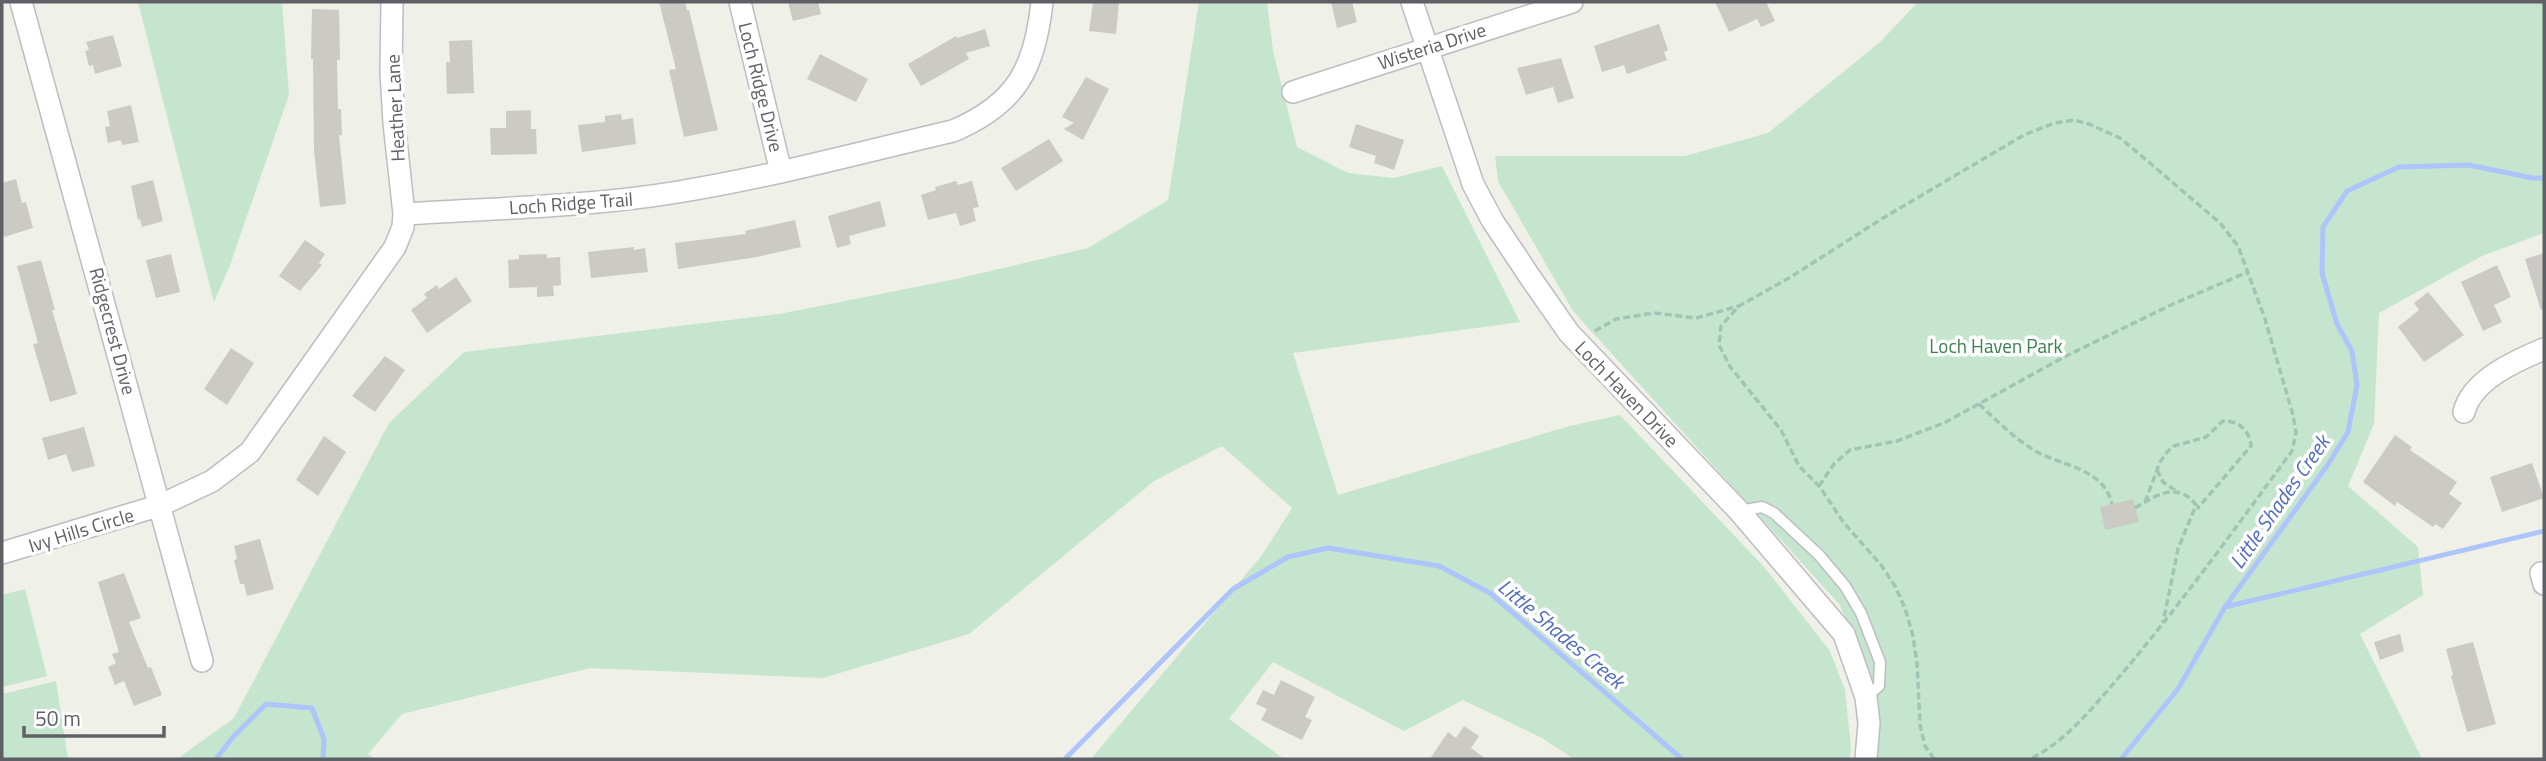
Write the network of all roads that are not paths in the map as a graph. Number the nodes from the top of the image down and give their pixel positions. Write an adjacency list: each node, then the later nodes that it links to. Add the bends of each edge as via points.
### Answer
1 (21, 2): 13 (street, Ridgecrest Drive)
2 (392, 2): 10 (street, Heather Lane, via 393,97)
3 (740, 2): 9 (street, Loch Ridge Drive)
4 (1042, 2): 9 (street, Loch Ridge Trail, via 1037,44 1029,63 995,109 953,131)
5 (1412, 2): 7 (street, Loch Haven Drive)
6 (1572, 2): 7 (street, Wisteria Drive)
7 (1427, 48): 8 (street, Wisteria Drive); 14 (street, Loch Haven Drive, via 1473,184 1523,267 1569,333)
8 (1293, 92)
9 (781, 172): 10 (street, Loch Ridge Trail, via 619,201)
10 (404, 214): 13 (street, via 395,247 250,452 212,481)
11 (2544, 349): 12 (street, via 2474,389)
12 (2464, 412)
13 (160, 505): 15 (street, Ivy Hills Circle); 16 (street, Ridgecrest Drive)
14 (1739, 512): 17 (street, Loch Haven Drive, via 1844,634); 17 (lane, via 1762,507 1774,513 1845,586 1880,662 1879,686)
15 (2, 553)
16 (202, 661)
17 (1866, 697): 18 (street, Loch Haven Drive, via 1870,723)
18 (1866, 759)

